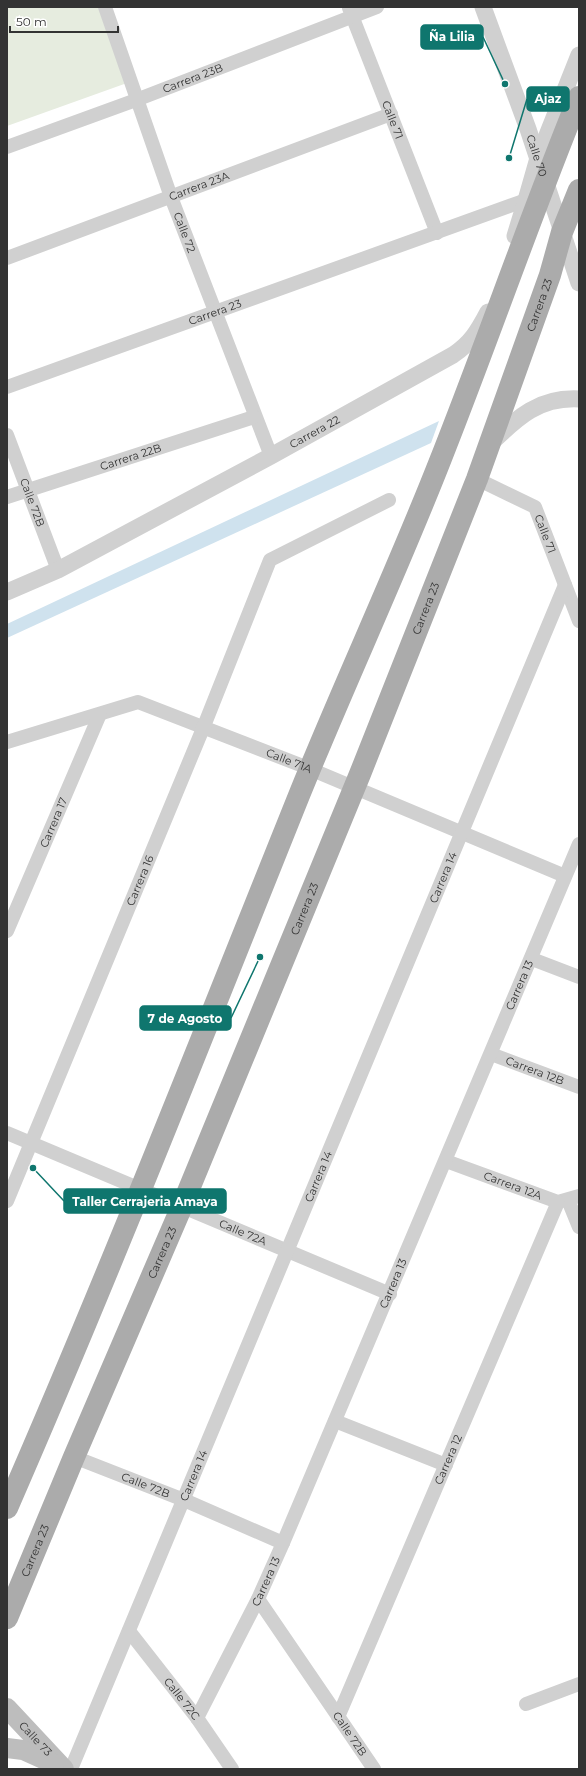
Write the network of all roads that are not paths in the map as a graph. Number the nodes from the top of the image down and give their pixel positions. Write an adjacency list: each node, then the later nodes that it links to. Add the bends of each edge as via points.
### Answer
1 (105, 7): 7 (street, Calle 72)
2 (376, 7): 4 (street, Carrera 23B)
3 (483, 7): 10 (street, Calle 70)
4 (350, 12): 7 (street, Carrera 23B); 8 (street, Calle 71)
5 (579, 55): 10 (street)
6 (579, 97): 12 (main road)
7 (136, 100): 9 (street, Carrera 23B); 13 (street, Calle 72)
8 (391, 114): 13 (street, Carrera 23A); 14 (street, Calle 71)
9 (7, 147)
10 (538, 158): 12 (street, Calle 70); 12 (street)
11 (579, 190): 15 (main road, Carrera 23)
12 (537, 192): 14 (street, Carrera 23); 15 (street, Calle 70); 24 (street, Carrera 22, via 510,252 488,312 478,332 466,346); 36 (main road, via 519,255 439,464)
13 (171, 197): 16 (street, Carrera 23A); 18 (street, Calle 72)
14 (437, 232): 18 (street, Carrera 23)
15 (562, 232): 17 (street, Calle 70); 23 (main road, Carrera 23, via 550,275)
16 (7, 258)
17 (579, 283)
18 (215, 313): 19 (street, Carrera 23); 21 (street, Calle 72)
19 (7, 387)
20 (579, 399): 23 (street, via 548,402 516,419)
21 (254, 417): 24 (street, Calle 72); 26 (street, Carrera 22B)
22 (7, 435): 26 (street, Calle 72B)
23 (489, 445): 25 (main road, Carrera 23)
24 (271, 456): 29 (street, Carrera 22)
25 (477, 479): 30 (street, Calle 71, via 535,507); 37 (main road, Carrera 23)
26 (28, 490): 27 (street, Carrera 22B); 29 (street, Calle 72B)
27 (7, 497)
28 (389, 500): 34 (street, Carrera 16, via 270,560)
29 (58, 570): 31 (street, Carrera 22)
30 (565, 585): 32 (street, Calle 71); 38 (street, Carrera 14)
31 (7, 592)
32 (579, 621)
33 (100, 714): 34 (street, Calle 71A, via 138,702); 35 (street, Calle 71A); 41 (street, Carrera 17)
34 (204, 726): 36 (street, Calle 71A); 47 (street, Carrera 16)
35 (7, 742)
36 (310, 769): 37 (street, Calle 71A); 49 (main road)
37 (354, 788): 38 (street, Calle 71A); 52 (main road, Carrera 23)
38 (462, 833): 40 (street, Calle 71A); 54 (street, Carrera 14)
39 (579, 844): 40 (street, Carrera 13)
40 (565, 876): 42 (street, Carrera 13)
41 (7, 931)
42 (532, 959): 43 (street); 44 (street, Carrera 13)
43 (579, 976)
44 (491, 1054): 45 (street, Carrera 12B); 48 (street, Carrera 13)
45 (579, 1087)
46 (7, 1132): 47 (street, Calle 72A)
47 (31, 1143): 49 (street, Calle 72A); 51 (street, Carrera 16)
48 (446, 1161): 50 (street, Carrera 12A); 55 (street, Carrera 13)
49 (140, 1189): 52 (street, Calle 72A); 60 (main road)
50 (568, 1199): 53 (street); 58 (street, Carrera 12)
51 (7, 1201)
52 (182, 1206): 54 (street, Calle 72A); 57 (main road, Carrera 23)
53 (579, 1227)
54 (288, 1251): 55 (street, Calle 72A); 59 (street, Carrera 14)
55 (390, 1294): 56 (street, Carrera 13)
56 (335, 1421): 58 (street); 61 (street, Carrera 13)
57 (74, 1457): 59 (street, Calle 72B); 63 (main road, Carrera 23)
58 (446, 1465): 68 (street, Carrera 12)
59 (184, 1500): 61 (street, Calle 72B); 64 (street, Carrera 14)
60 (7, 1508)
61 (283, 1543): 62 (street, Carrera 13)
62 (258, 1599): 68 (street, Calle 72B); 69 (street, Carrera 13)
63 (7, 1618)
64 (129, 1631): 69 (street, Calle 72C); 71 (street, Carrera 14)
65 (579, 1684): 66 (street)
66 (526, 1704)
67 (7, 1708): 71 (main road, Calle 73)
68 (338, 1717): 73 (street, Calle 72B)
69 (197, 1718): 72 (street, Calle 72C)
70 (7, 1748): 71 (main road, via 23,1750)
71 (62, 1767)
72 (232, 1769)
73 (374, 1769)

